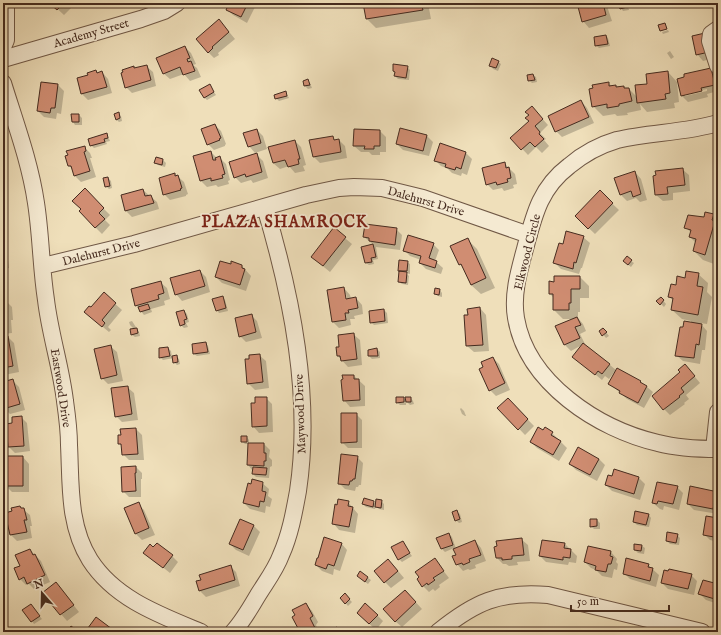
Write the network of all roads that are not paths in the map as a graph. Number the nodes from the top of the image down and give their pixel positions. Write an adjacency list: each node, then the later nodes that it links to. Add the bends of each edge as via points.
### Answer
1 (6, 3): 4 (street, via 6,40)
2 (177, 3): 5 (street, Academy Street, via 164,11 141,19)
3 (718, 30): 6 (street, via 711,34 710,41)
4 (3, 47)
5 (3, 59)
6 (718, 66)
7 (3, 83): 11 (street, Eastwood Drive, via 30,173)
8 (718, 123): 10 (street, Elkwood Circle, via 616,141 591,151 569,165 545,190)
9 (265, 207): 10 (street, Dalehurst Drive, via 339,188 382,188 423,198); 11 (street, Dalehurst Drive, via 134,244); 15 (street, Maywood Drive, via 282,267 299,364 303,450 294,511 281,555 276,567)
10 (529, 235): 13 (street, Elkwood Circle, via 517,280 516,318 526,348 542,375 567,399 596,418 630,435 658,444)
11 (43, 266): 14 (street, Eastwood Drive, via 45,299 65,401 71,506 85,550 102,576 121,593)
12 (718, 412): 13 (street)
13 (716, 449)
14 (201, 632)
15 (233, 632)
16 (438, 632): 17 (street, via 456,617 486,601 530,593 548,595)
17 (702, 632)

